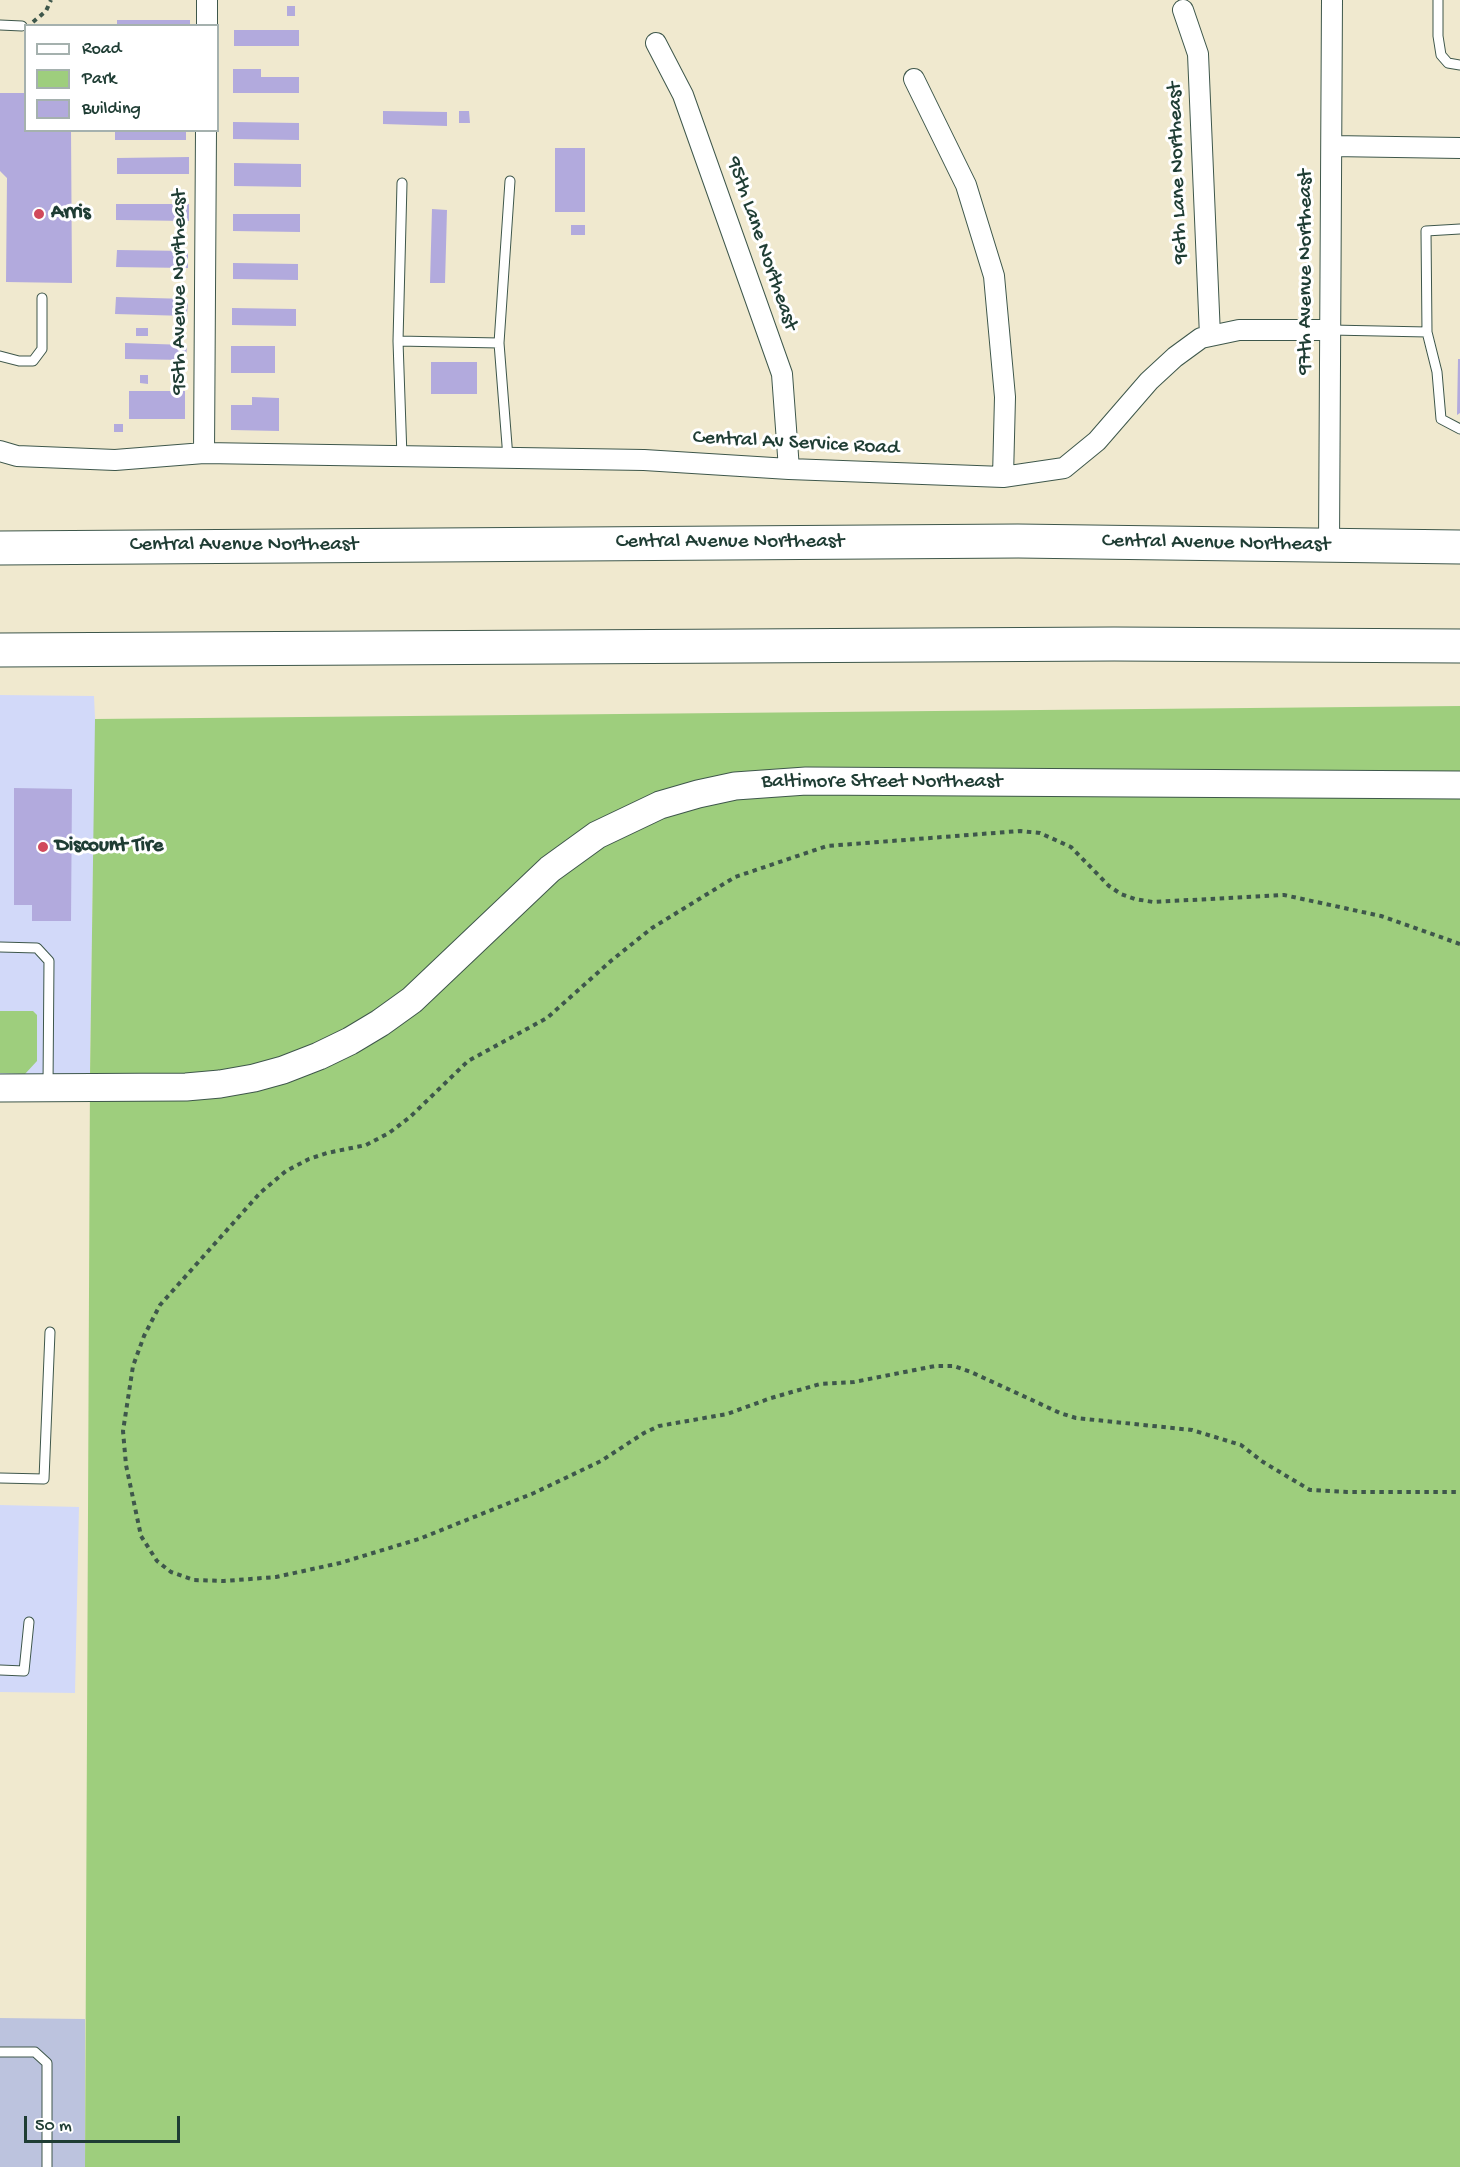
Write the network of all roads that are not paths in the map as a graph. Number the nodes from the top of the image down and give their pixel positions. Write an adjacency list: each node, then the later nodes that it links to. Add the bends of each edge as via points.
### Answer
1 (207, 0): 5 (street)
2 (1332, 0): 12 (street, 97th Avenue Northeast)
3 (1438, 0): 9 (lane, via 1442,56 1448,63)
4 (1183, 10): 20 (street, 96th Lane Northeast, via 1198,54)
5 (207, 24)
6 (0, 25): 7 (lane)
7 (22, 26)
8 (657, 44): 29 (street, 95th Lane Northeast, via 683,95 782,374)
9 (1460, 65)
10 (914, 80): 30 (street, via 966,185 993,276 1005,398)
11 (206, 132): 26 (street, 95th Avenue Northeast)
12 (1332, 146): 13 (street); 18 (street, 97th Avenue Northeast)
13 (1460, 148)
14 (510, 182): 22 (lane)
15 (402, 183): 21 (lane)
16 (1460, 228): 19 (lane, via 1426,231)
17 (42, 298): 23 (lane, via 42,349 33,360 19,362)
18 (1331, 330): 19 (lane); 20 (street, Central Av Service Road, via 1239,330); 31 (street, 97th Avenue Northeast)
19 (1427, 332): 24 (lane, via 1437,372 1441,420)
20 (1210, 336): 30 (street, Central Av Service Road, via 1175,357 1096,441 1064,468)
21 (398, 341): 22 (lane); 27 (lane)
22 (499, 343): 28 (lane)
23 (0, 356)
24 (1460, 429)
25 (0, 451): 26 (street, Central Av Service Road, via 17,456 115,460)
26 (204, 453): 27 (street, Central Av Service Road)
27 (402, 457): 28 (street, Central Av Service Road)
28 (507, 458): 29 (street, Central Av Service Road, via 644,460)
29 (789, 469): 30 (street, Central Av Service Road)
30 (1003, 477)
31 (1329, 545): 32 (highway, Central Avenue Northeast); 33 (highway, Central Avenue Northeast, via 1006,541)
32 (1460, 547)
33 (0, 548)
34 (1460, 646): 35 (highway)
35 (0, 650)
36 (1460, 785): 39 (street, Baltimore Street Northeast, via 806,781 735,786 660,805 597,835 542,876 412,1000 380,1023 320,1056 283,1070 220,1084)
37 (0, 947): 39 (lane, via 37,948 50,961)
38 (0, 1088): 39 (street, Baltimore Street Northeast)
39 (48, 1088)
40 (50, 1332): 41 (lane, via 44,1479)
41 (0, 1478)
42 (29, 1622): 43 (lane, via 24,1671)
43 (0, 1670)
44 (0, 2052): 45 (lane, via 35,2052 47,2063)
45 (47, 2167)

